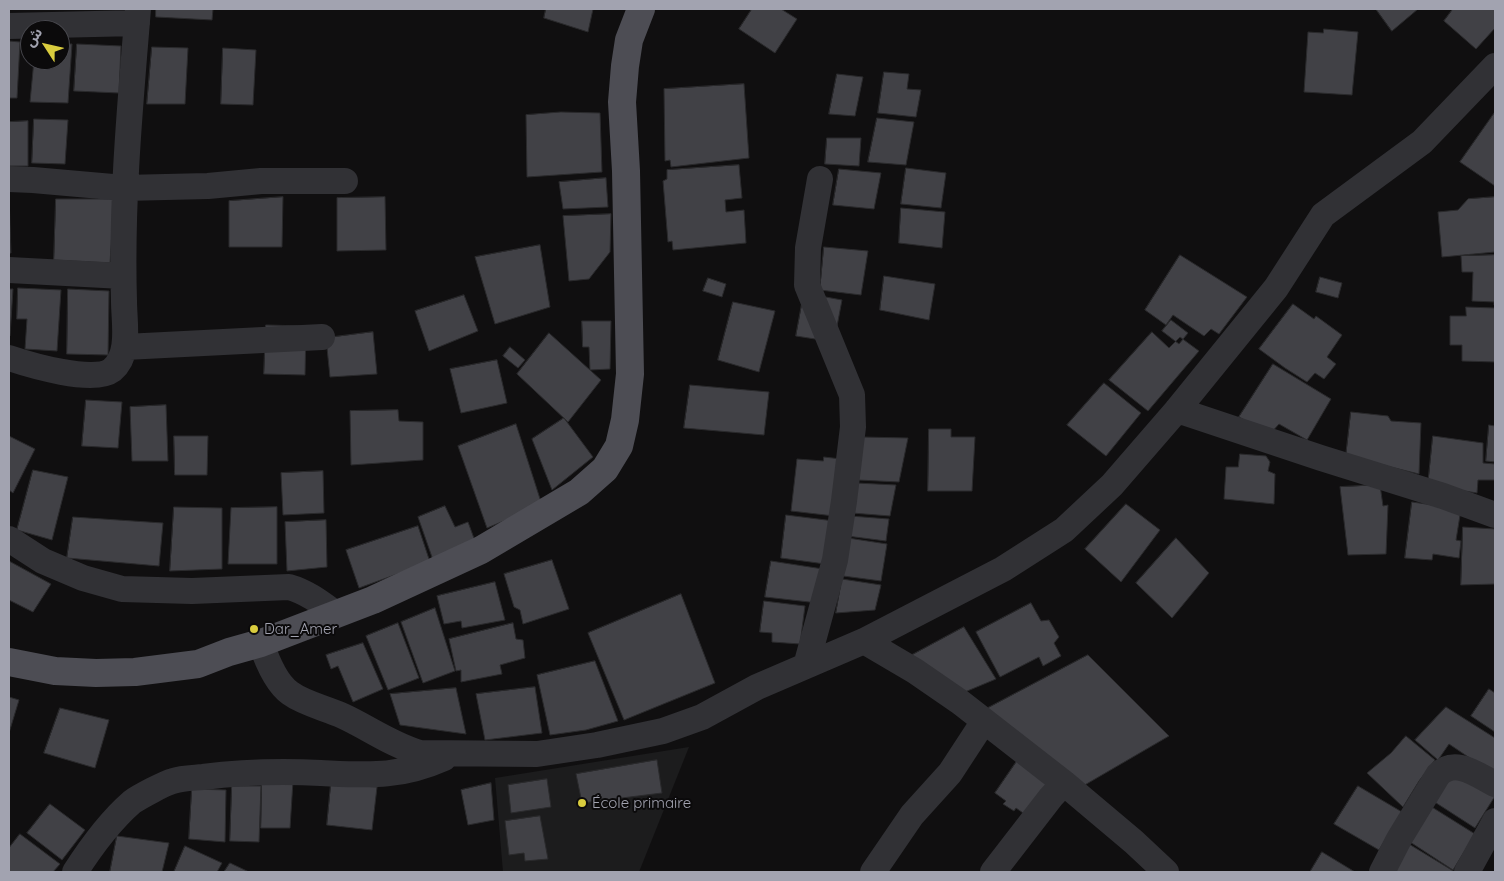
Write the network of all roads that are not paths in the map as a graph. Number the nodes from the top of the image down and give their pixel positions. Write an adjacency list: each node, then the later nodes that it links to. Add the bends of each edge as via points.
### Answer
1 (641, 9): 17 (main road, via 629,40 622,102 630,374 619,446 605,469 538,518 480,550)
2 (137, 16): 3 (street); 8 (street)
3 (9, 26)
4 (1495, 66): 14 (street, via 1422,142 1323,215 1276,288)
5 (9, 179): 8 (street)
6 (820, 179): 21 (street, via 808,248 807,285 852,395 853,427 835,560)
7 (345, 181): 8 (street, via 261,181)
8 (124, 188): 10 (street)
9 (9, 270): 10 (street)
10 (123, 276): 12 (street)
11 (322, 337): 12 (street)
12 (125, 348): 13 (street, via 113,369 99,375 50,370)
13 (9, 358)
14 (1177, 410): 15 (street); 18 (street, via 1112,485 1064,530 1003,569)
15 (1495, 515)
16 (9, 538): 17 (street, via 44,561 83,578 122,589 192,591 288,587 302,590)
17 (336, 614): 19 (main road)
18 (864, 641): 21 (street); 22 (street, via 915,671)
19 (260, 643): 20 (main road, via 198,664 136,672 55,671); 23 (street, via 266,659 289,693 343,716 405,749)
20 (9, 662)
21 (806, 666): 23 (street, via 757,687 702,717 663,731 537,754)
22 (984, 721): 24 (street); 28 (street, via 950,773 912,815)
23 (454, 754): 27 (street, via 429,765 376,775 235,773 172,781 134,801 109,825)
24 (1064, 783): 29 (street); 30 (street)
25 (1495, 784): 31 (street, via 1458,766 1443,769)
26 (1495, 821): 32 (street)
27 (75, 872)
28 (873, 872)
29 (993, 872)
30 (1166, 872)
31 (1382, 872)
32 (1467, 872)

